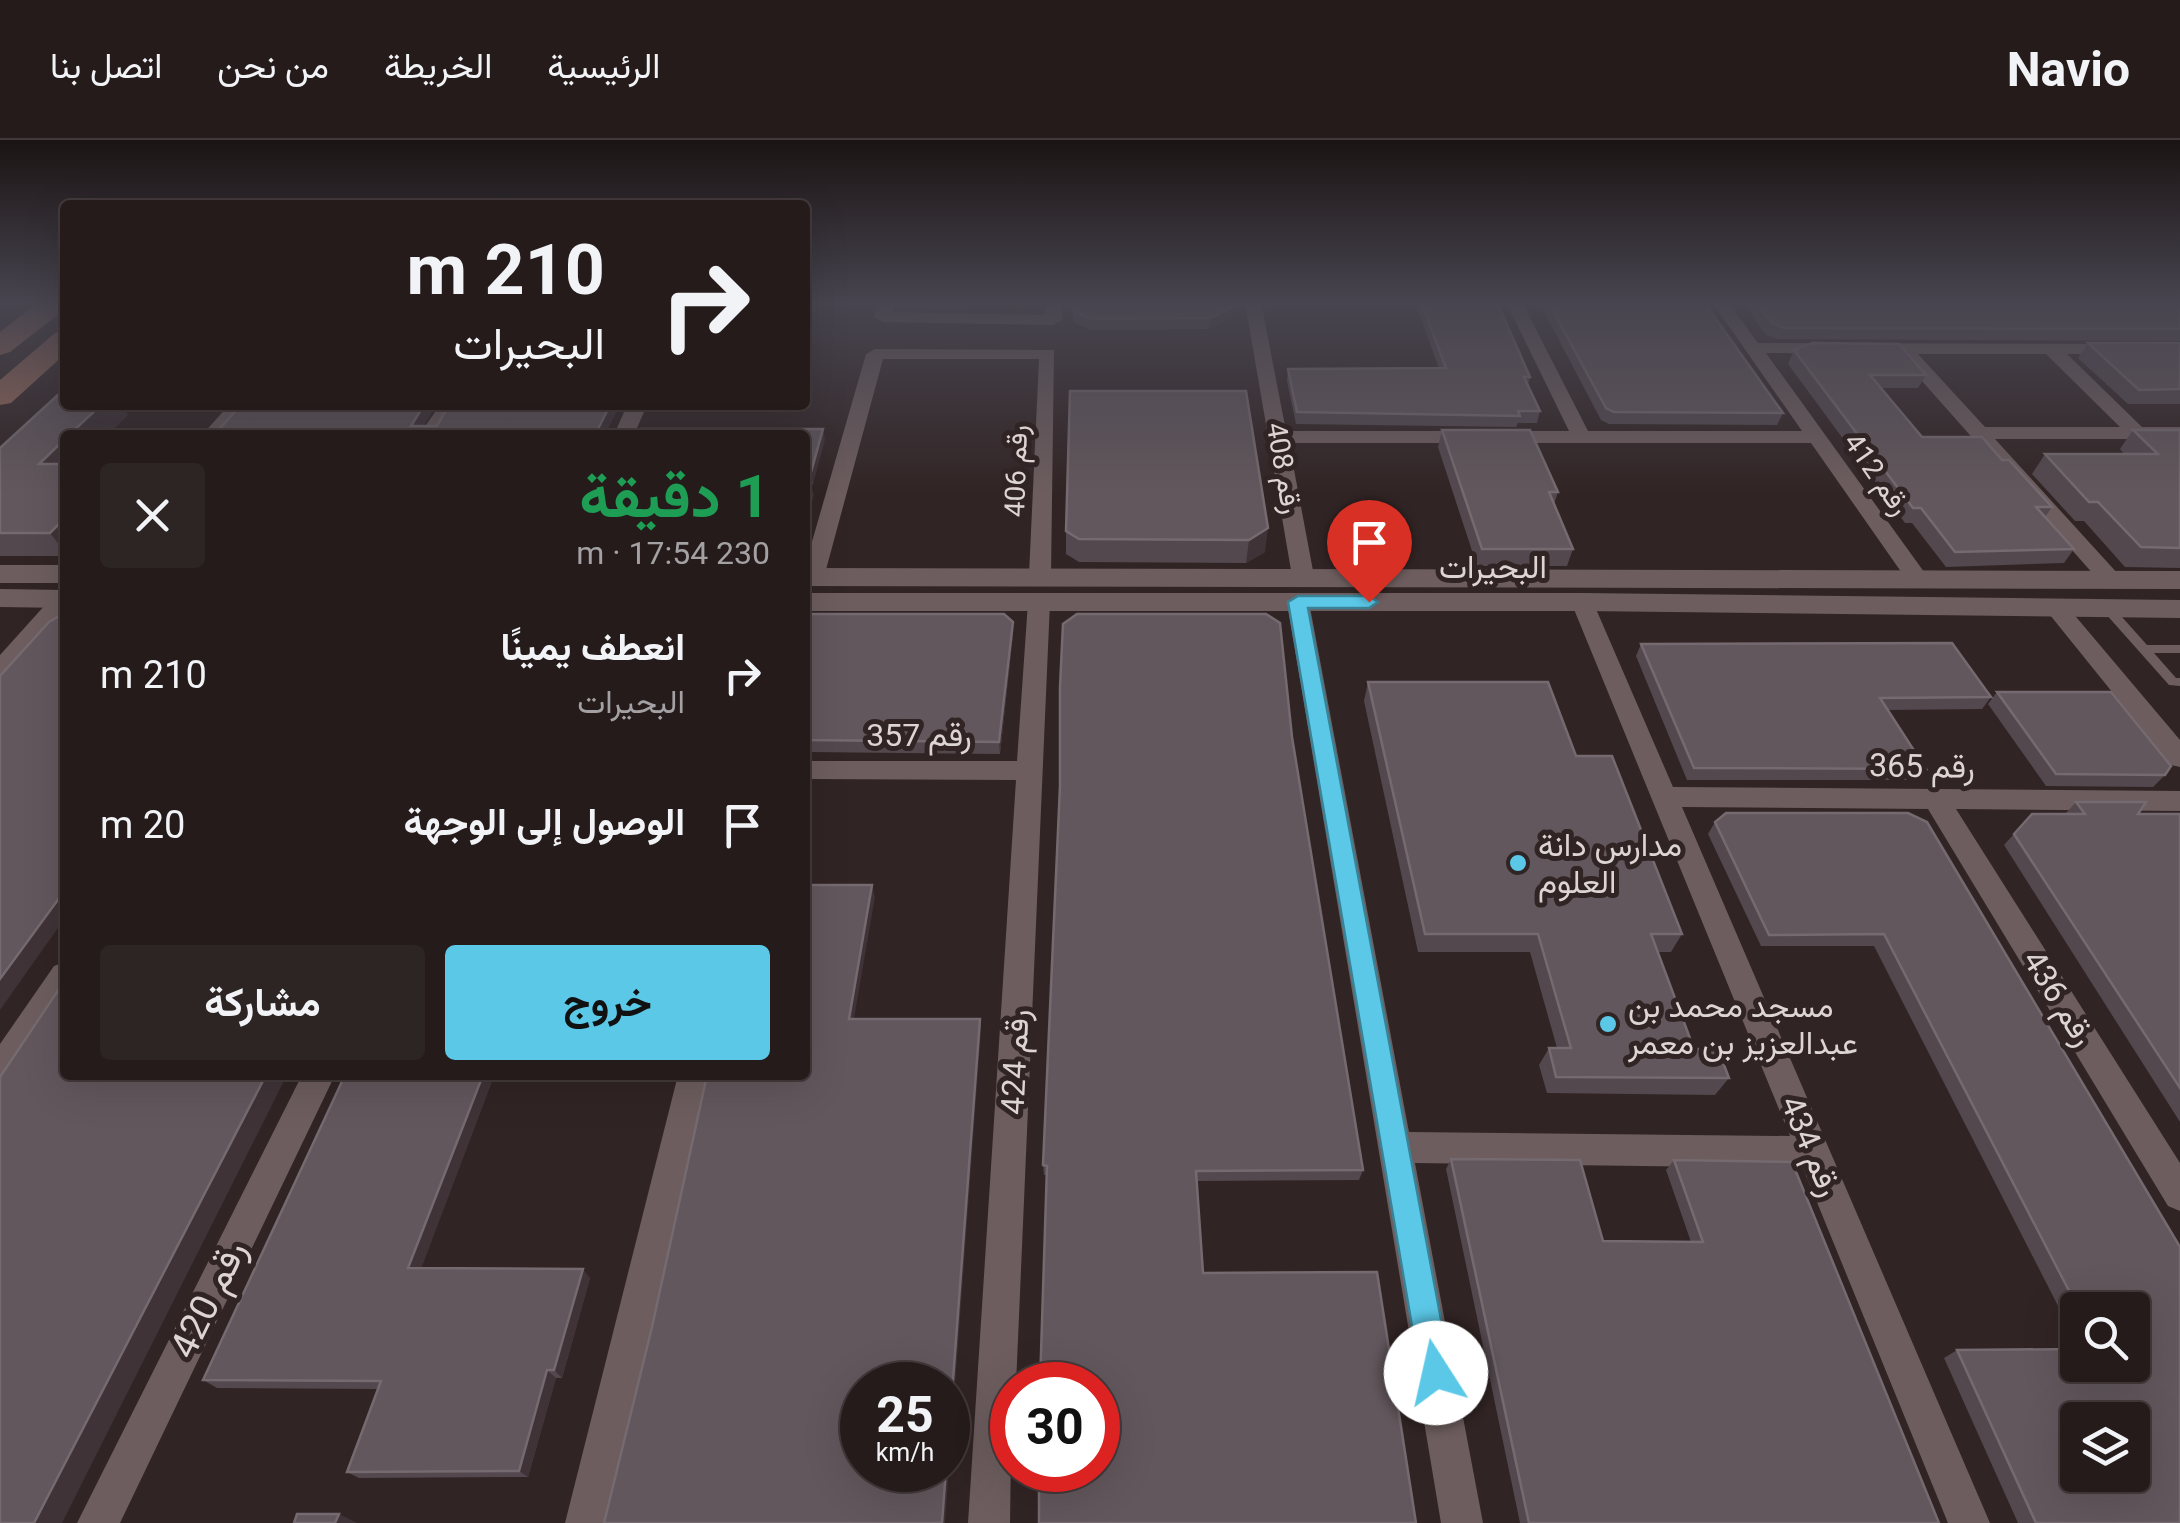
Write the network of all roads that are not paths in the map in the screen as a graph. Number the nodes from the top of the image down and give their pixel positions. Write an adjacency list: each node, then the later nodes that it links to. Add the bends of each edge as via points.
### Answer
1 (34, 367): 9 (main road)
2 (870, 367): 19 (street, رقم 406)
3 (1048, 367): 24 (street, رقم 406)
4 (1265, 367): 15 (street, رقم 408)
5 (1546, 367): 16 (street)
6 (1766, 367): 17 (street, رقم 412)
7 (1921, 367): 12 (street)
8 (2069, 367): 13 (street)
9 (0, 396)
10 (234, 410): 11 (street)
11 (216, 430)
12 (1980, 433): 13 (street); 20 (street)
13 (2137, 433): 14 (street)
14 (2180, 433)
15 (1278, 437): 16 (street); 25 (street, رقم 408)
16 (1582, 438): 17 (street)
17 (1817, 438): 22 (street, رقم 412)
18 (0, 574): 26 (street)
19 (810, 578)
20 (2111, 580): 21 (street, البحيرات); 22 (street, البحيرات)
21 (2180, 580)
22 (1919, 581): 28 (street, البحيرات)
23 (810, 585): 24 (street, البحيرات)
24 (1039, 589): 25 (street, البحيرات); 40 (street, رقم 424)
25 (1300, 589): 28 (street, البحيرات); 48 (street, رقم 408)
26 (60, 590)
27 (60, 591): 30 (street)
28 (1584, 594): 31 (street, البحيرات); 41 (street, رقم 434)
29 (60, 596): 36 (street)
30 (0, 598)
31 (2058, 610): 32 (street, البحيرات); 38 (street)
32 (2108, 610): 33 (street, البحيرات); 34 (lane)
33 (2180, 610)
34 (2143, 649): 35 (lane); 37 (lane)
35 (2180, 649)
36 (0, 670)
37 (2180, 682)
38 (2180, 758)
39 (810, 770): 40 (street, رقم 357)
40 (1032, 771): 53 (street, رقم 424)
41 (1664, 796): 43 (street, رقم 365); 49 (street, رقم 434)
42 (2180, 800): 43 (street, رقم 365)
43 (1937, 802): 50 (street, رقم 436)
44 (60, 982): 45 (street)
45 (0, 1071)
46 (317, 1080): 51 (street, رقم 420)
47 (693, 1080): 52 (street)
48 (1395, 1147): 49 (street); 54 (street, رقم 408)
49 (1813, 1152): 55 (street, رقم 434)
50 (2180, 1194)
51 (98, 1523)
52 (586, 1523)
53 (989, 1523)
54 (1462, 1523)
55 (1969, 1523)

